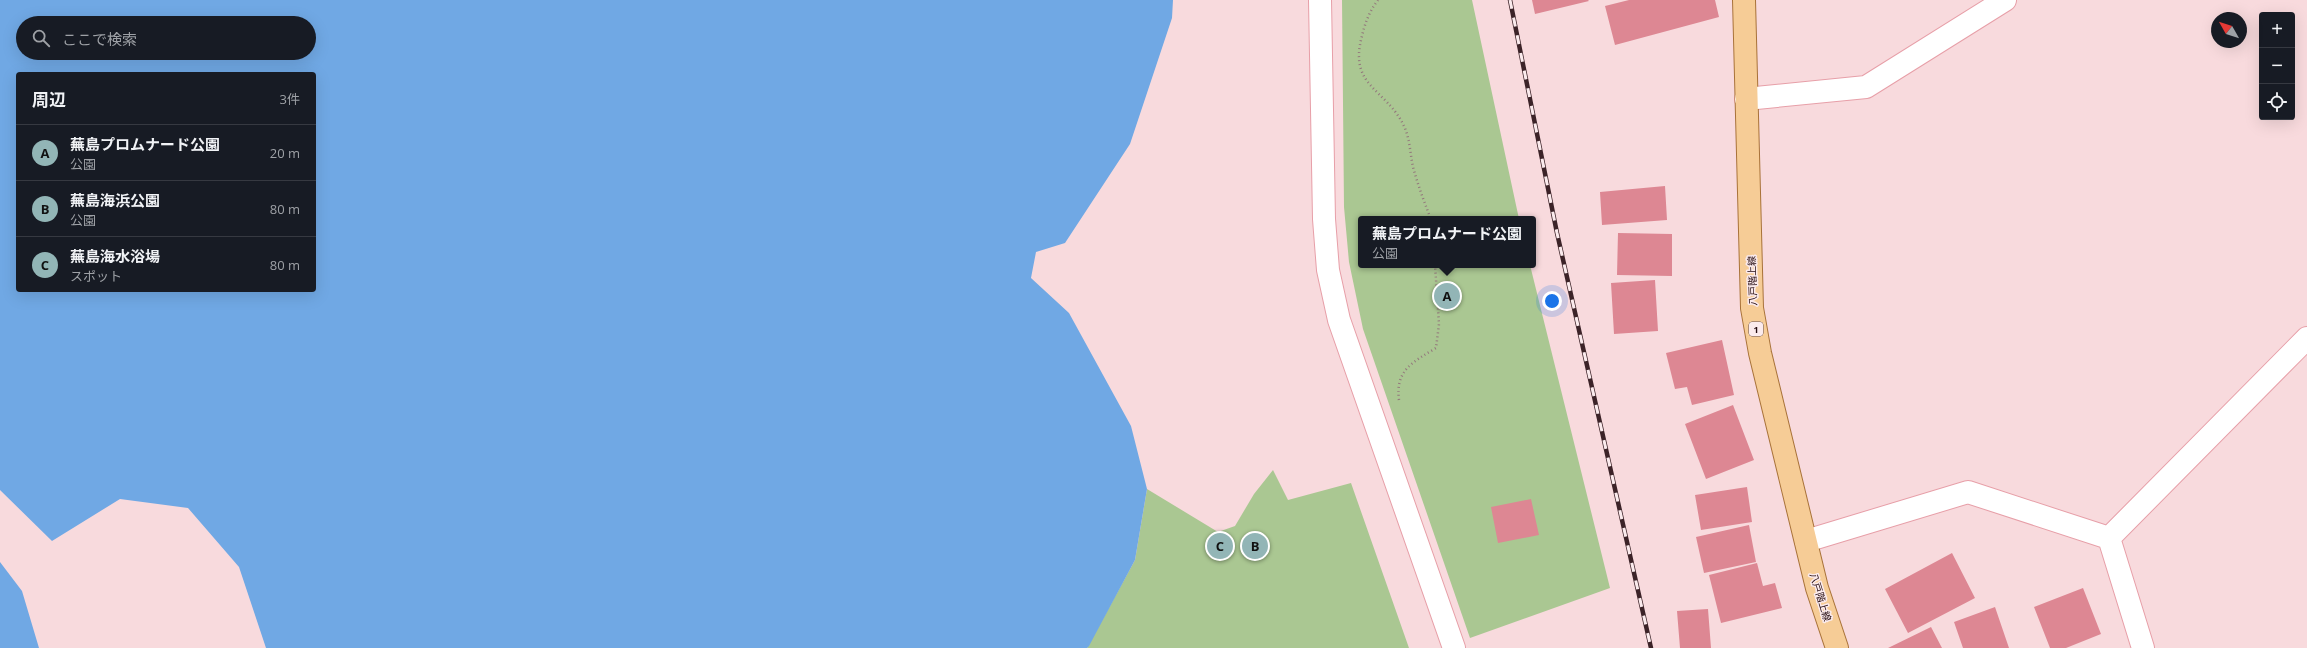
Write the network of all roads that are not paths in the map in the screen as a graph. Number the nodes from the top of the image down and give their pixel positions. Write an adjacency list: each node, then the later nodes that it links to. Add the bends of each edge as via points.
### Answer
1 (1320, 0): 8 (street, via 1324,219 1328,270 1339,320)
2 (1744, 0): 4 (main road, 八戸階上線 / 1)
3 (2005, 0): 4 (street, via 1866,87)
4 (1746, 99): 7 (main road, 八戸階上線 / 1, via 1752,308 1760,353)
5 (2307, 338): 6 (street)
6 (2109, 538): 7 (street, via 1968,492); 10 (street)
7 (1806, 541): 9 (main road, 八戸階上線 / 1, via 1817,588)
8 (1454, 648)
9 (1837, 648)
10 (2143, 648)

